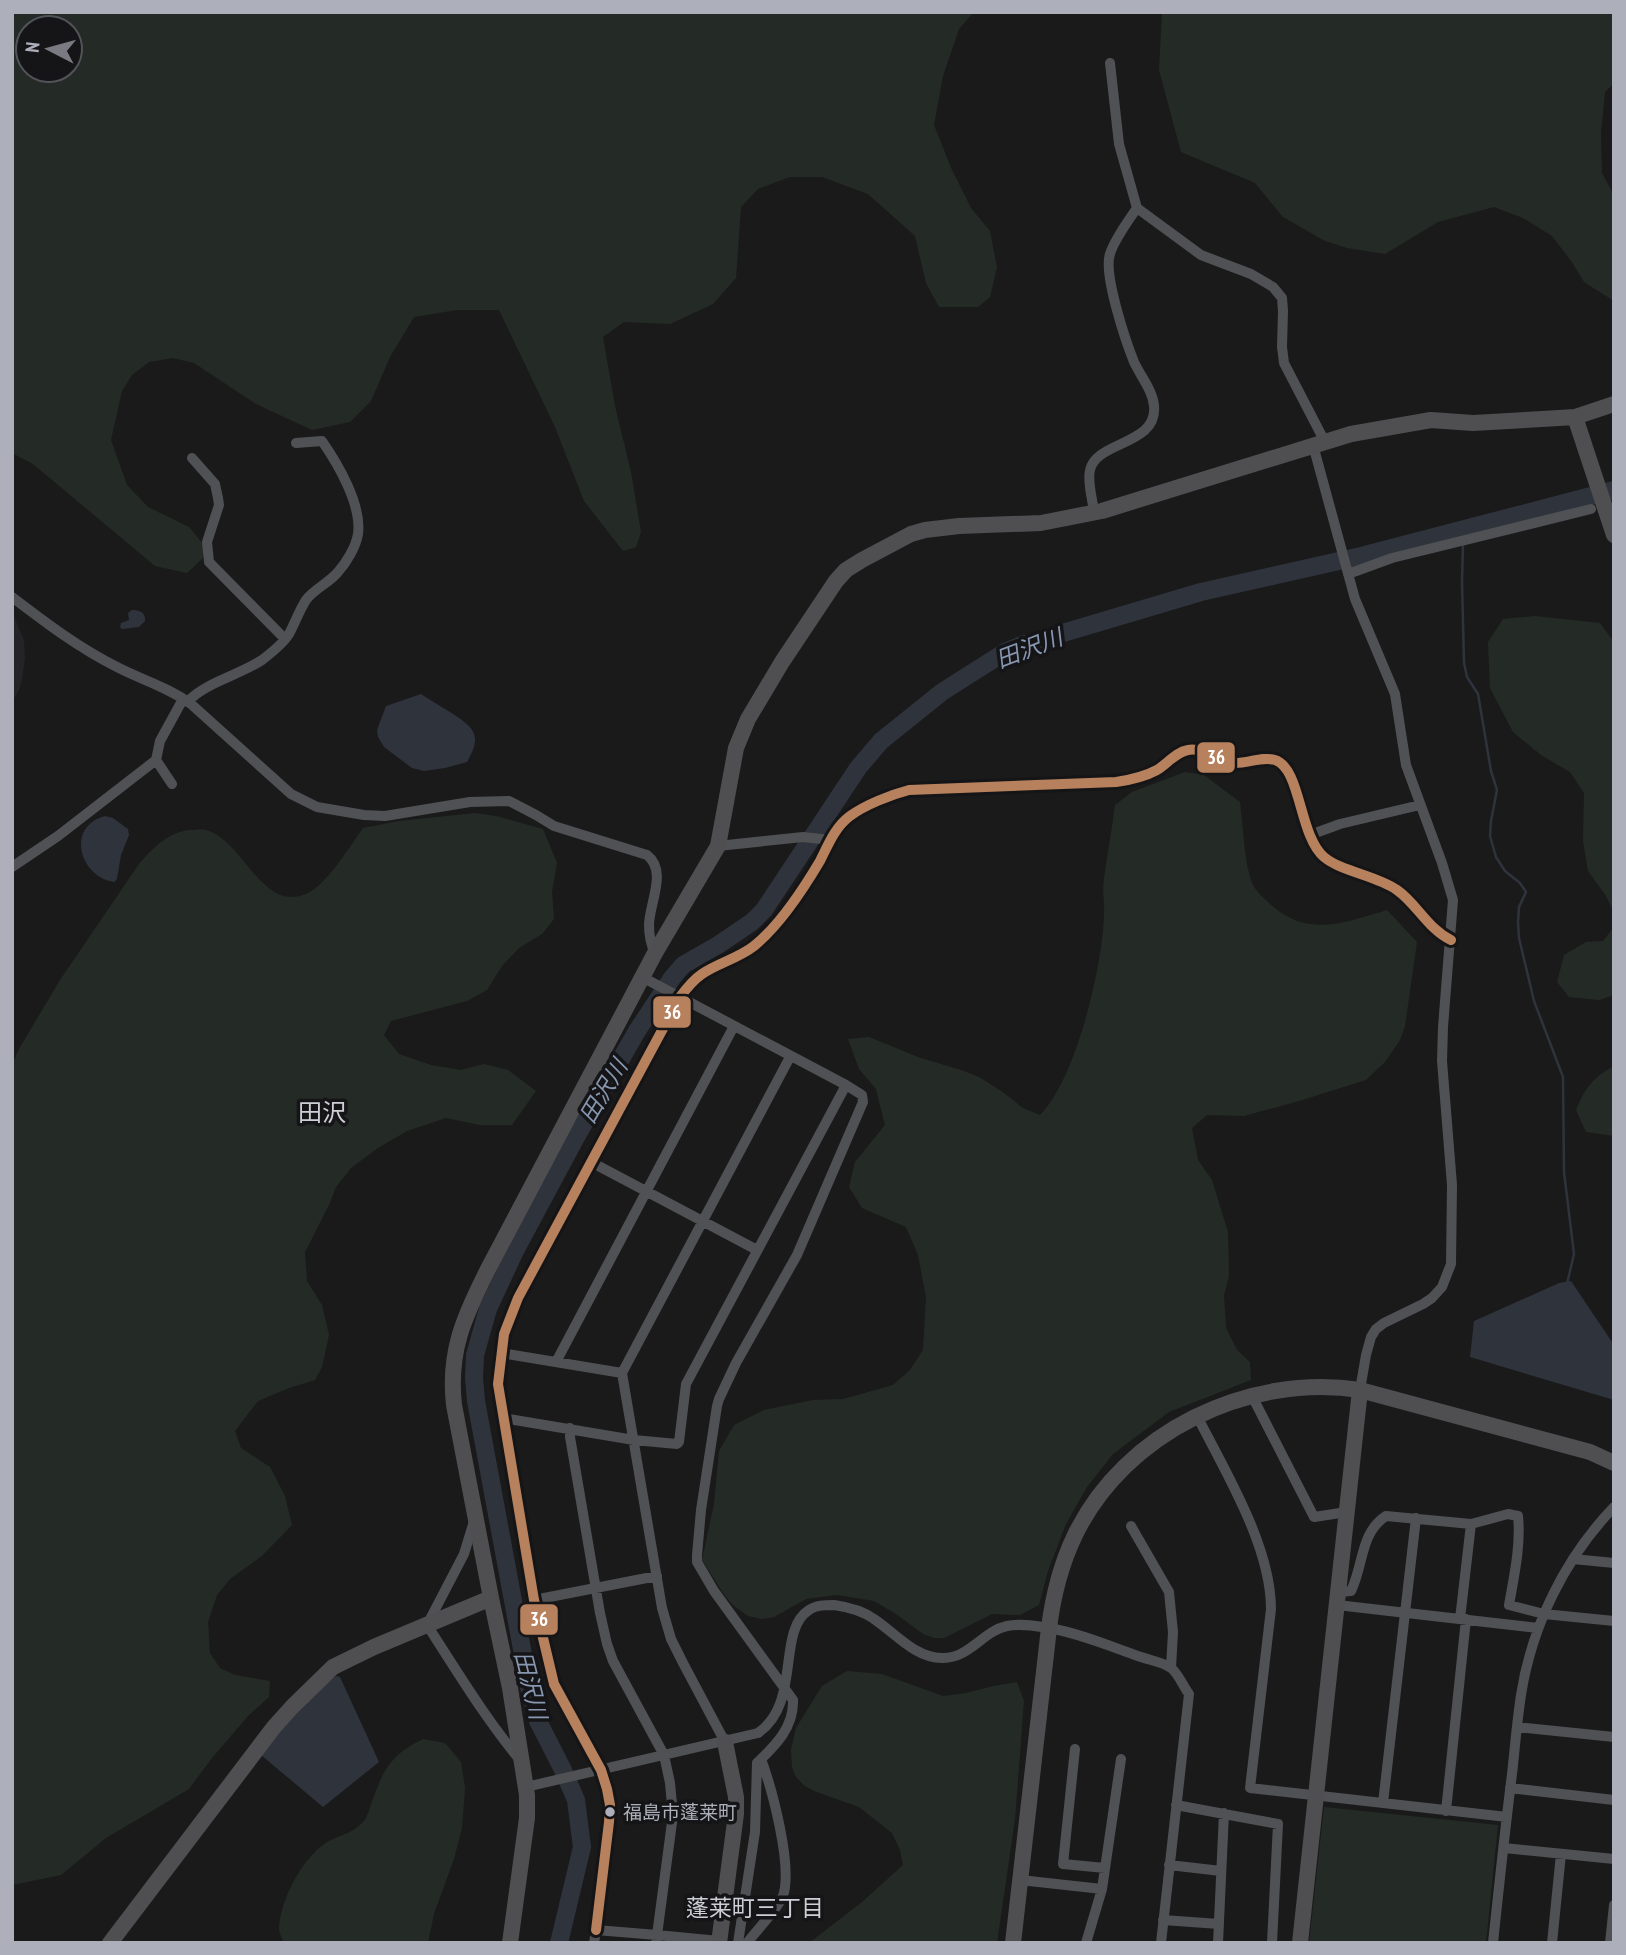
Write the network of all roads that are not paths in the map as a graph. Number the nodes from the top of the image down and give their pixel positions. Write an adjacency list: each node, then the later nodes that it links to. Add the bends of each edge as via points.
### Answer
1 (1110, 63): 2 (street, via 1119,144)
2 (1137, 208): 6 (street, via 1201,255 1251,274 1280,295 1284,363); 9 (street, via 1108,265 1126,343 1151,394 1153,416 1138,436 1094,462 1090,479)
3 (1614, 404): 4 (street)
4 (1575, 417): 6 (street, via 1473,423 1432,420); 10 (street)
5 (296, 443): 13 (street, via 322,441 329,450 354,505 358,536 338,573 307,599)
6 (1319, 443): 9 (street); 11 (street)
7 (192, 458): 13 (street, via 215,484 218,498 207,542 209,562)
8 (1591, 509): 11 (street, via 1392,558)
9 (1094, 513): 20 (street, via 1041,523 925,530 846,570 748,719 736,748)
10 (1614, 535)
11 (1348, 574): 17 (street, via 1395,694 1406,765)
12 (12, 597): 14 (street, via 72,642)
13 (285, 639): 14 (street, via 254,665)
14 (185, 700): 15 (street, via 160,741); 23 (street, via 291,794 317,807 385,816 470,802 509,801 563,830 647,855 657,872 649,925)
15 (156, 760): 16 (street); 21 (street)
16 (172, 784)
17 (1420, 805): 18 (street); 22 (street, via 1453,900)
18 (1310, 835): 19 (street, via 1287,767 1273,759 1233,763 1191,750 1138,779 909,790 849,816); 22 (street, via 1323,857 1384,882 1409,899 1441,936)
19 (825, 839): 20 (street, via 803,836); 25 (street, via 820,861 772,928 754,947 691,982)
20 (718, 846): 23 (street)
21 (12, 867)
22 (1451, 940): 36 (street, via 1442,1061 1452,1185 1451,1264 1432,1298 1384,1323 1371,1337)
23 (655, 953): 24 (street)
24 (642, 977): 25 (street); 45 (street, via 487,1271 459,1336 453,1362 454,1405)
25 (680, 997): 26 (street); 29 (street)
26 (734, 1026): 27 (street); 30 (street)
27 (790, 1056): 28 (street); 31 (street)
28 (846, 1085): 32 (street); 64 (street, via 862,1095 863,1102 797,1255 719,1399 696,1555 714,1591)
29 (591, 1161): 30 (street); 33 (street, via 519,1298)
30 (648, 1191): 31 (street); 34 (street)
31 (702, 1221): 32 (street); 35 (street)
32 (757, 1250): 41 (street, via 686,1384 679,1442)
33 (501, 1353): 34 (street); 39 (street, via 498,1384)
34 (556, 1362): 35 (street)
35 (622, 1373): 41 (street)
36 (1360, 1390): 37 (street, via 1332,1387); 42 (street, via 1590,1452); 44 (street)
37 (1252, 1396): 38 (street); 44 (street, via 1314,1517)
38 (1198, 1416): 61 (street, via 1139,1454 1086,1514 1068,1550); 76 (street, via 1259,1545 1270,1585 1272,1609 1250,1788)
39 (503, 1418): 40 (street); 55 (street)
40 (570, 1428): 41 (street); 52 (street)
41 (634, 1440): 51 (street)
42 (1614, 1463)
43 (1614, 1507): 49 (street)
44 (1347, 1512): 54 (street)
45 (476, 1516): 53 (street); 60 (street, via 464,1554)
46 (1416, 1518): 47 (street); 54 (street, via 1386,1516 1376,1522 1369,1532 1357,1580 1351,1591); 56 (street)
47 (1471, 1524): 57 (street, via 1508,1514 1518,1517 1509,1605); 58 (street)
48 (1131, 1526): 63 (street, via 1169,1592)
49 (1573, 1559): 50 (street); 57 (street)
50 (1614, 1563)
51 (657, 1576): 52 (street); 67 (street, via 671,1639)
52 (597, 1588): 55 (street); 69 (street, via 612,1661)
53 (491, 1598): 60 (street); 72 (street)
54 (1338, 1599): 56 (street); 76 (street)
55 (534, 1600): 73 (street, via 554,1684)
56 (1405, 1613): 58 (street); 78 (street)
57 (1544, 1615): 59 (street); 62 (street)
58 (1463, 1619): 62 (street); 80 (street)
59 (1614, 1621)
60 (428, 1625): 72 (street); 97 (street, via 333,1667 299,1700)
61 (1049, 1628): 63 (street); 64 (street, via 1007,1626 954,1657 941,1658 906,1644 873,1618 848,1607 817,1606 796,1626); 89 (street)
62 (1538, 1628): 65 (street)
63 (1171, 1668): 79 (street, via 1189,1694)
64 (785, 1686): 67 (street, via 781,1705 768,1727); 70 (street, via 793,1700 793,1716)
65 (1517, 1727): 66 (street); 75 (street)
66 (1614, 1737)
67 (725, 1742): 69 (street); 96 (street, via 736,1814)
68 (1075, 1749): 87 (street, via 1063,1864)
69 (664, 1755): 73 (street); 95 (street, via 673,1815)
70 (761, 1759): 100 (street); 101 (street, via 786,1856 786,1885 782,1899)
71 (1121, 1759): 87 (street)
72 (522, 1762): 74 (street)
73 (601, 1770): 74 (street); 94 (street, via 610,1805)
74 (526, 1787): 98 (street, via 527,1818)
75 (1510, 1788): 77 (street); 82 (street)
76 (1317, 1795): 78 (street); 107 (street)
77 (1614, 1800)
78 (1382, 1803): 80 (street)
79 (1176, 1805): 81 (street); 86 (street)
80 (1446, 1811): 82 (street)
81 (1224, 1812): 88 (street); 106 (street, via 1278,1824)
82 (1507, 1816): 83 (street)
83 (1504, 1849): 84 (street); 108 (street)
84 (1562, 1854): 85 (street); 109 (street)
85 (1614, 1859)
86 (1170, 1865): 88 (street); 92 (street)
87 (1105, 1868): 90 (street)
88 (1222, 1871): 93 (street)
89 (1020, 1880): 90 (street); 102 (street)
90 (1102, 1889): 103 (street)
91 (1614, 1905): 110 (street)
92 (1163, 1920): 93 (street); 104 (street)
93 (1219, 1924): 105 (street)
94 (596, 1930): 95 (street); 99 (street)
95 (656, 1939): 96 (street)
96 (719, 1942)
97 (110, 1943)
98 (510, 1943)
99 (594, 1943)
100 (738, 1943)
101 (747, 1943)
102 (1013, 1943)
103 (1086, 1943)
104 (1161, 1943)
105 (1218, 1943)
106 (1272, 1943)
107 (1300, 1943)
108 (1493, 1943)
109 (1552, 1943)
110 (1610, 1943)

